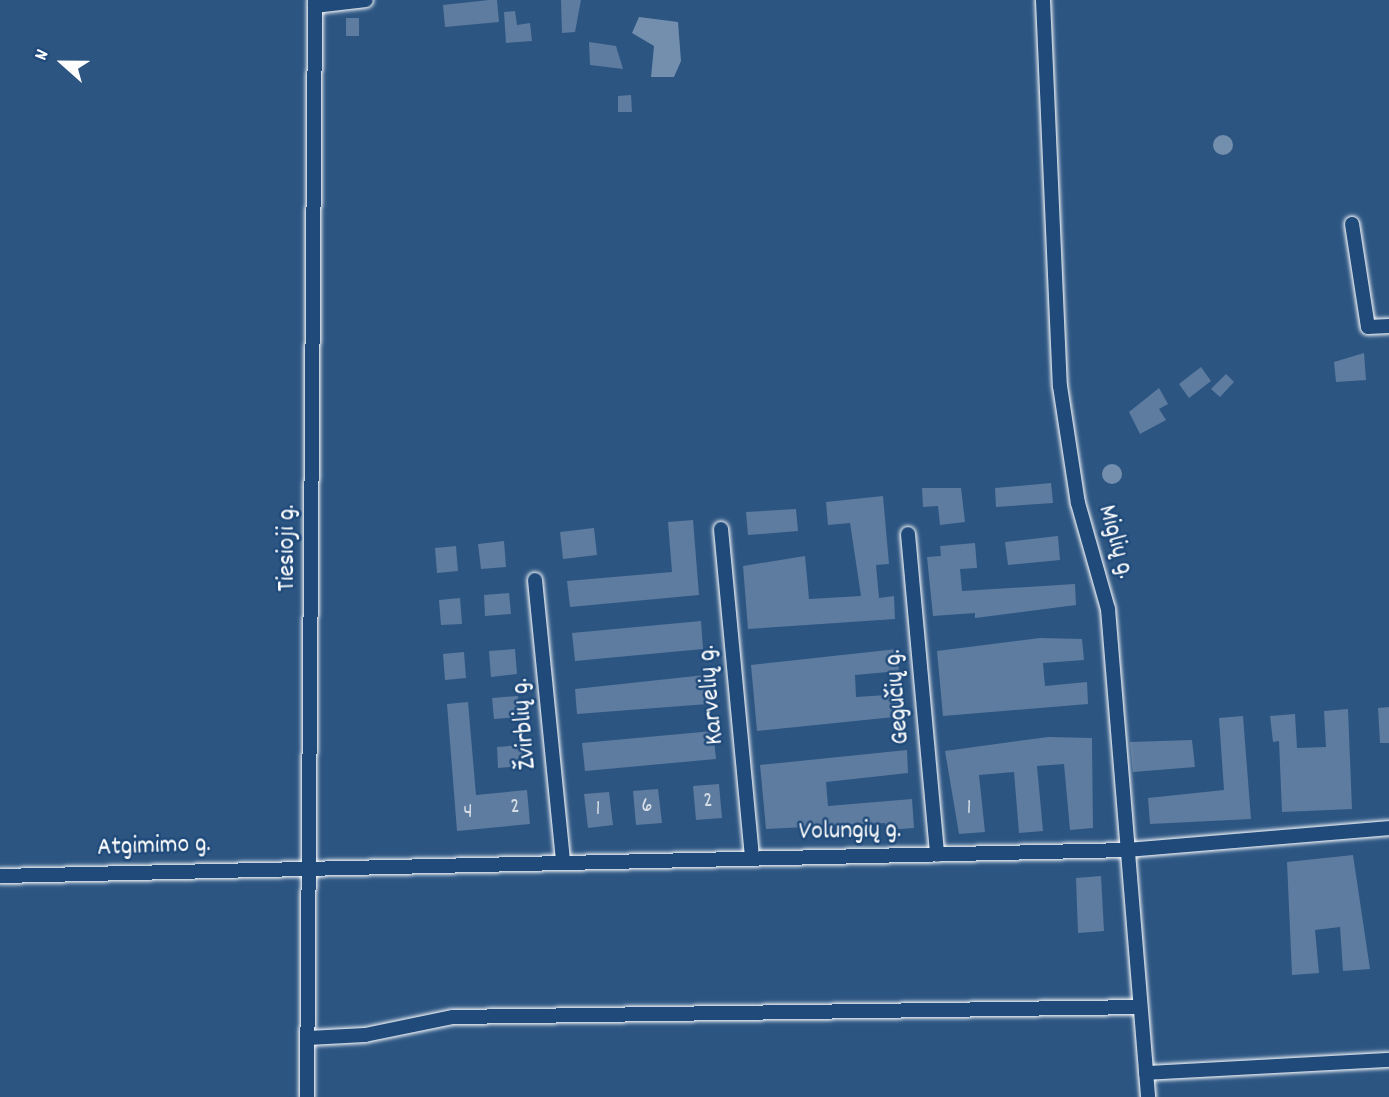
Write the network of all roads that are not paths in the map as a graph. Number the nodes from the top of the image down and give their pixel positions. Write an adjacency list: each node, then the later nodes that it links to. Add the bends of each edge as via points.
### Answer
1 (366, 0): 3 (street)
2 (1042, 0): 10 (street, Miglių g., via 1060,386 1078,503 1108,608)
3 (315, 3): 14 (street, Tiesioji g.)
4 (1352, 223): 5 (street, via 1368,327)
5 (1389, 326)
6 (721, 529): 12 (street, Karvelių g.)
7 (908, 534): 11 (street, Gegučių g.)
8 (536, 580): 13 (street, Žvirblių g.)
9 (1389, 828): 10 (street, Volungių g.)
10 (1128, 850): 11 (street, Volungių g.); 16 (street, Miglių g.)
11 (937, 855): 12 (street, Volungių g.)
12 (752, 857): 13 (street, Volungių g.)
13 (563, 862): 14 (street, Volungių g.)
14 (310, 867): 15 (street, Atgimimo g.); 17 (street, Tiesioji g.)
15 (0, 876)
16 (1140, 1007): 17 (street, via 453,1017 365,1035); 19 (street, Miglių g.)
17 (308, 1038): 20 (street, Tiesioji g.)
18 (1389, 1060): 19 (street)
19 (1146, 1073): 21 (street, Miglių g.)
20 (307, 1097)
21 (1148, 1097)

